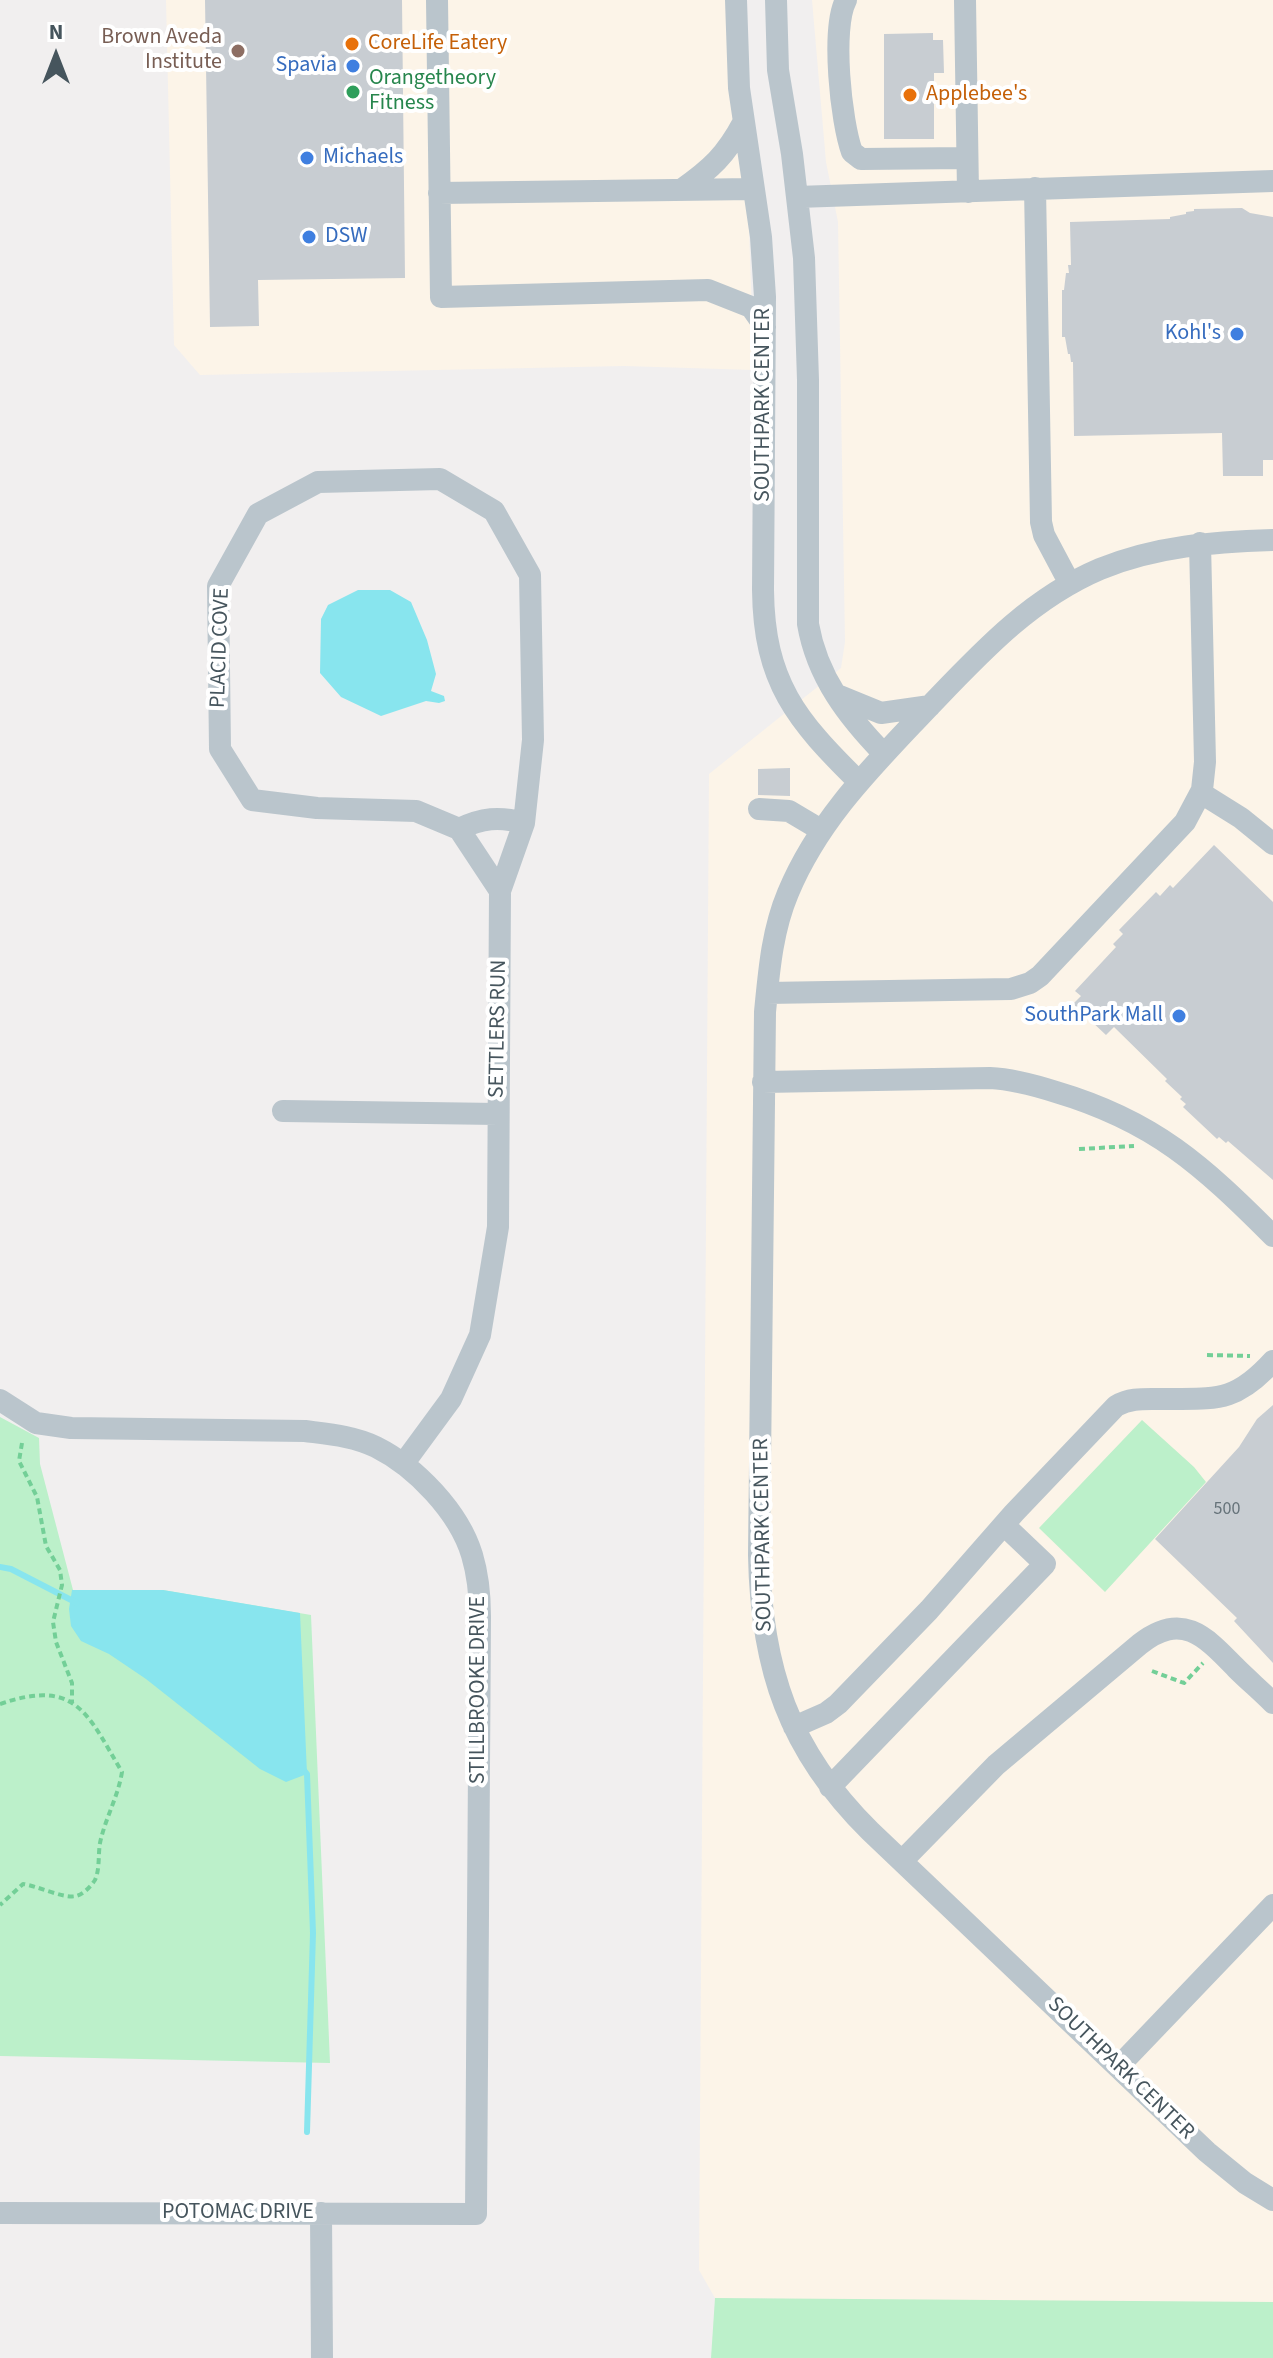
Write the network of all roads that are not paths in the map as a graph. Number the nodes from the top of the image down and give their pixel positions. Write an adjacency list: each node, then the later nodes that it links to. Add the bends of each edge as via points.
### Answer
1 (437, 0): 13 (street)
2 (736, 0): 6 (street, SOUTHPARK CENTER)
3 (776, 0): 14 (street, SOUTHPARK CENTER, via 778,70)
4 (846, 0): 7 (street, via 839,15 839,41 852,152 861,159)
5 (965, 0): 7 (street)
6 (743, 123): 10 (street, SOUTHPARK CENTER); 11 (street, via 715,165)
7 (967, 158): 12 (street)
8 (1273, 181): 9 (street)
9 (1035, 188): 12 (street); 19 (street, via 1041,522)
10 (753, 189): 11 (street); 15 (street, SOUTHPARK CENTER)
11 (681, 190): 13 (street)
12 (968, 192): 14 (street)
13 (439, 193): 15 (street, via 441,297 708,290 751,307)
14 (797, 197): 20 (street, SOUTHPARK CENTER, via 808,380 807,613 813,648)
15 (765, 327): 23 (street, SOUTHPARK CENTER, via 763,598 769,652 803,724)
16 (1273, 540): 17 (street, SOUTHPARK CENTER)
17 (1200, 543): 19 (street, SOUTHPARK CENTER, via 1142,554); 24 (street, via 1205,752)
18 (530, 575): 26 (street, SETTLERS RUN, via 533,740); 27 (street, PLACID COVE, via 494,511 440,479 318,482 258,514 218,586 220,749 252,800 416,811)
19 (1070, 584): 21 (street, SOUTHPARK CENTER, via 1024,613)
20 (836, 694): 21 (street, via 881,713); 22 (street, SOUTHPARK CENTER)
21 (930, 706): 22 (street, SOUTHPARK CENTER)
22 (884, 754): 23 (street, SOUTHPARK CENTER)
23 (859, 782): 28 (street, SOUTHPARK CENTER)
24 (1201, 793): 29 (street); 31 (street, via 1185,822 1030,983 1002,989)
25 (759, 809): 28 (street, via 789,811)
26 (524, 823): 27 (street, via 491,818); 30 (street, SETTLERS RUN)
27 (459, 829): 30 (street)
28 (821, 830): 31 (street, SOUTHPARK CENTER, via 774,934)
29 (1273, 844)
30 (500, 891): 34 (street, SETTLERS RUN)
31 (767, 993): 32 (street, SOUTHPARK CENTER)
32 (763, 1082): 35 (street, via 990,1078 1040,1087 1110,1110 1160,1136); 41 (street, SOUTHPARK CENTER, via 760,1587 768,1653)
33 (283, 1111): 34 (street)
34 (498, 1114): 38 (street, SETTLERS RUN, via 498,1227 480,1335 451,1399)
35 (1273, 1236)
36 (1273, 1361): 39 (street, via 1249,1386 1229,1396 1137,1399 1116,1406)
37 (0, 1400): 38 (street, STILLBROOKE DRIVE, via 36,1423 305,1431 374,1446)
38 (404, 1463): 49 (street, STILLBROOKE DRIVE, via 458,1526 479,1587)
39 (1004, 1525): 41 (street, via 838,1704); 42 (street, via 1045,1564)
40 (1273, 1703): 43 (street, via 1206,1638 1190,1630 1164,1629 996,1765)
41 (794, 1727): 42 (street, SOUTHPARK CENTER)
42 (830, 1787): 43 (street, SOUTHPARK CENTER)
43 (902, 1861): 45 (street, SOUTHPARK CENTER)
44 (1273, 1905): 45 (street)
45 (1118, 2067): 46 (street, SOUTHPARK CENTER, via 1207,2152)
46 (1273, 2200)
47 (0, 2213): 48 (street, POTOMAC DRIVE)
48 (321, 2213): 49 (street, POTOMAC DRIVE); 50 (street)
49 (476, 2214)
50 (322, 2358)

